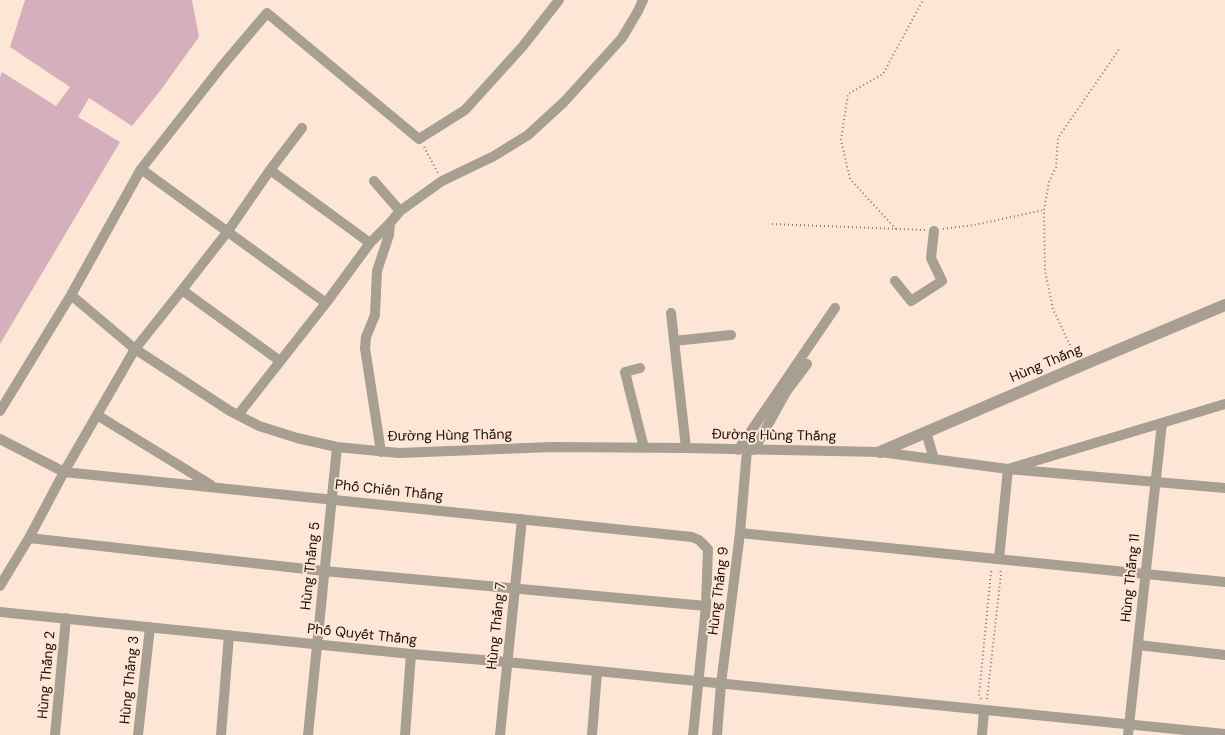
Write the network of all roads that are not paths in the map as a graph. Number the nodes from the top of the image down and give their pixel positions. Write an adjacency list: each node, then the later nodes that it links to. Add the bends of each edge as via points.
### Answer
1 (559, 0): 4 (street, via 523,46 465,110 419,138 267,13)
2 (643, 0): 7 (street, Đường Hùng Thắng, via 622,38 559,107 528,135 494,156 442,181)
3 (302, 128): 5 (street)
4 (141, 169): 9 (street); 14 (street)
5 (270, 170): 9 (street); 11 (street)
6 (374, 181): 7 (street)
7 (400, 211): 8 (street, Đường Hùng Thắng)
8 (390, 223): 11 (street); 36 (street, Đường Hùng Thắng, via 390,232 377,271 375,315 366,337 365,348)
9 (228, 231): 13 (street); 15 (street)
10 (934, 231): 12 (street, via 930,258 942,281 911,301)
11 (370, 243): 15 (street)
12 (895, 281)
13 (182, 290): 21 (street); 22 (street)
14 (70, 295): 21 (street); 26 (street)
15 (326, 302): 22 (street)
16 (1225, 305): 30 (street, Hùng Thắng)
17 (835, 308): 35 (street)
18 (671, 313): 20 (street)
19 (731, 335): 20 (street)
20 (674, 341): 34 (street)
21 (135, 349): 27 (street); 28 (street)
22 (280, 360): 28 (street)
23 (808, 364): 35 (street)
24 (640, 368): 33 (street, via 625,372)
25 (1225, 404): 29 (street)
26 (0, 412)
27 (97, 415): 40 (street); 42 (street)
28 (238, 415): 32 (street, via 259,426)
29 (1162, 423): 39 (street); 41 (street, Hùng Thắng 11)
30 (926, 432): 37 (street, Hùng Thắng); 38 (street)
31 (0, 439): 40 (street)
32 (337, 447): 36 (street); 44 (street, Hùng Thắng 5)
33 (644, 448): 34 (street, Đường Hùng Thắng); 36 (street, Đường Hùng Thắng, via 552,447)
34 (686, 448): 35 (street, Đường Hùng Thắng)
35 (746, 450): 37 (street, Đường Hùng Thắng); 46 (street, Hùng Thắng 9)
36 (381, 452)
37 (880, 452): 38 (street, Đường Hùng Thắng)
38 (934, 459): 39 (street, Đường Hùng Thắng)
39 (1008, 469): 41 (street, Đường Hùng Thắng); 48 (street)
40 (64, 472): 42 (street, Phố Chiến Thắng); 47 (street)
41 (1155, 482): 43 (street, Đường Hùng Thắng); 50 (street, Hùng Thắng 11)
42 (214, 487): 44 (street, Phố Chiến Thắng)
43 (1225, 488)
44 (332, 500): 45 (street, Phố Chiến Thắng); 49 (street, Hùng Thắng 5)
45 (522, 519): 53 (street, Hùng Thắng 7); 54 (street, Phố Chiến Thắng, via 692,537 699,540 708,549)
46 (740, 533): 48 (street); 66 (street, Hùng Thắng 9)
47 (29, 538): 49 (street); 52 (street)
48 (999, 559): 50 (street)
49 (324, 571): 53 (street); 59 (street, Hùng Thắng 5)
50 (1146, 574): 51 (street); 60 (street, Hùng Thắng 11)
51 (1225, 582)
52 (0, 586)
53 (515, 589): 54 (street); 63 (street, Hùng Thắng 7)
54 (706, 606): 65 (street)
55 (0, 612): 56 (street, Phố Quyết Thắng)
56 (66, 618): 57 (street, Phố Quyết Thắng); 70 (street, Hùng Thắng 2)
57 (150, 627): 58 (street, Phố Quyết Thắng); 71 (street, Hùng Thắng 3)
58 (229, 635): 59 (street, Phố Quyết Thắng); 72 (street)
59 (317, 644): 61 (street, Phố Quyết Thắng); 73 (street, Hùng Thắng 5)
60 (1138, 645): 62 (street); 68 (street, Hùng Thắng 11)
61 (411, 654): 63 (street, Phố Quyết Thắng); 74 (street)
62 (1225, 655)
63 (507, 662): 64 (street, Phố Quyết Thắng); 75 (street, Hùng Thắng 7)
64 (597, 672): 65 (street, Phố Quyết Thắng); 76 (street)
65 (698, 682): 66 (street, Phố Quyết Thắng); 77 (street)
66 (721, 684): 67 (street, Phố Quyết Thắng); 78 (street, Hùng Thắng 9)
67 (984, 710): 68 (street, Phố Quyết Thắng); 79 (street)
68 (1128, 730): 69 (street, Phố Quyết Thắng)
69 (1225, 734)
70 (55, 735)
71 (138, 735)
72 (221, 735)
73 (308, 735)
74 (405, 735)
75 (500, 735)
76 (592, 735)
77 (693, 735)
78 (717, 735)
79 (982, 735)

